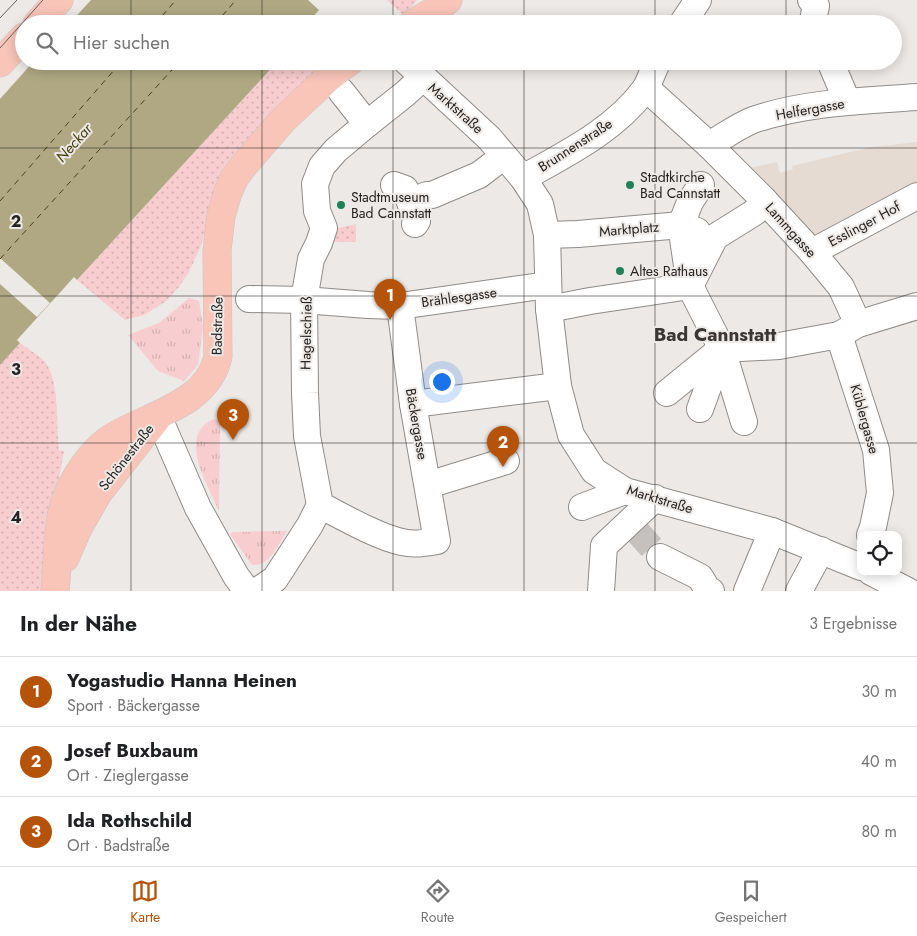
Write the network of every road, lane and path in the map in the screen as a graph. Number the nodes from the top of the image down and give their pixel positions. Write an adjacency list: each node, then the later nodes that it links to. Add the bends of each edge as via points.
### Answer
1 (59, 0): 4 (main road)
2 (448, 0): 5 (main road)
3 (698, 0): 6 (street)
4 (45, 15)
5 (427, 15)
6 (688, 15)
7 (15, 47): 8 (main road)
8 (0, 63)
9 (338, 70): 42 (main road, Badstraße, via 283,120 235,177 219,228 216,366 199,389)
10 (414, 70): 18 (street, Hagelschieß, via 406,93)
11 (415, 70): 20 (street, Marktstraße, via 489,138)
12 (654, 70): 14 (street, Brunnenstraße)
13 (834, 70): 17 (street)
14 (646, 88): 19 (street); 21 (street, Brunnenstraße, via 612,122)
15 (340, 91): 18 (street)
16 (917, 97): 17 (street, Helfergasse)
17 (847, 102): 19 (street, Helfergasse, via 752,121)
18 (366, 124): 33 (street, Hagelschieß, via 322,166 315,184 317,211 324,228 311,259)
19 (709, 145): 24 (street, Lammgasse)
20 (504, 156): 21 (street, Marktstraße); 25 (street, via 478,174)
21 (523, 178): 27 (street, Marktstraße, via 540,204)
22 (701, 185): 26 (street)
23 (917, 196): 29 (street, Esslinger Hof)
24 (764, 200): 28 (street, via 755,212); 29 (street, Lammgasse)
25 (413, 202)
26 (681, 225): 27 (street, Marktplatz); 28 (street, Marktplatz); 30 (street)
27 (547, 235): 31 (street, Marktstraße)
28 (715, 237): 30 (street)
29 (812, 252): 36 (street, Lammgasse, via 841,287)
30 (690, 286): 31 (street, via 590,301); 37 (street)
31 (549, 297): 34 (street, Brählesgasse); 38 (street, Marktstraße)
32 (249, 299): 33 (street, Brählesgasse)
33 (304, 300): 34 (street, Brählesgasse); 48 (street, Hagelschieß, via 307,436)
34 (400, 306): 40 (street, Bäckergasse)
35 (917, 306): 36 (street)
36 (849, 329): 37 (street, via 779,346); 51 (street, Küblergasse, via 876,450 880,493)
37 (722, 349): 39 (street); 41 (street); 43 (street)
38 (558, 386): 40 (street); 46 (street, Marktstraße, via 571,435 594,471)
39 (667, 393)
40 (413, 404): 45 (street, Bäckergasse)
41 (700, 409)
42 (158, 416): 56 (main road, Schönestraße, via 98,493 78,528); 56 (main road, Schönestraße, via 116,436 96,451 72,484 61,513); 57 (street, via 198,508)
43 (744, 422)
44 (506, 461): 45 (street)
45 (428, 485): 48 (street, Bäckergasse, via 437,541 402,542)
46 (625, 491): 47 (street, Marktstraße); 49 (street)
47 (655, 498): 50 (street, Marktstraße); 59 (street, via 632,526 604,546)
48 (320, 505): 58 (street, via 275,579)
49 (582, 507)
50 (772, 531): 52 (street, Marktstraße); 61 (street)
51 (872, 531)
52 (820, 550): 54 (street, Marktstraße); 62 (street)
53 (660, 557): 60 (street, via 700,577)
54 (857, 563)
55 (882, 576): 63 (street, Marktstraße)
56 (56, 584)
57 (247, 591)
58 (257, 591)
59 (601, 591)
60 (711, 591)
61 (747, 591)
62 (799, 591)
63 (908, 591)

